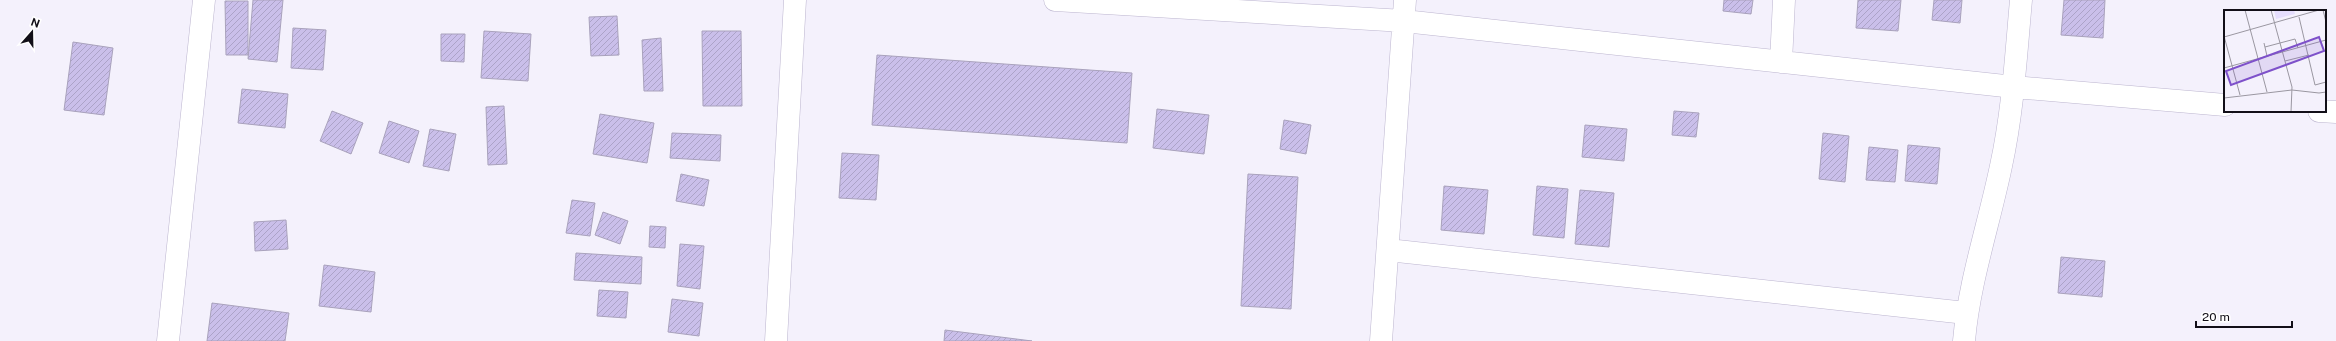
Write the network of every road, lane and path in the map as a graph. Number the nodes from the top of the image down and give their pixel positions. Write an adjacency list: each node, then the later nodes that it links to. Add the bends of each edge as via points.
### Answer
1 (204, 0): 14 (street)
2 (795, 0): 15 (street)
3 (1055, 0): 6 (street)
4 (1784, 0): 7 (street)
5 (2021, 0): 8 (street)
6 (1404, 10): 7 (street); 12 (street)
7 (1781, 62): 8 (street)
8 (2014, 87): 9 (street); 13 (street, via 2002,165)
9 (2224, 104)
10 (2326, 111): 11 (street)
11 (2336, 112)
12 (1388, 250): 13 (street); 16 (street)
13 (1966, 313): 17 (street)
14 (168, 341)
15 (776, 341)
16 (1381, 341)
17 (1964, 341)

